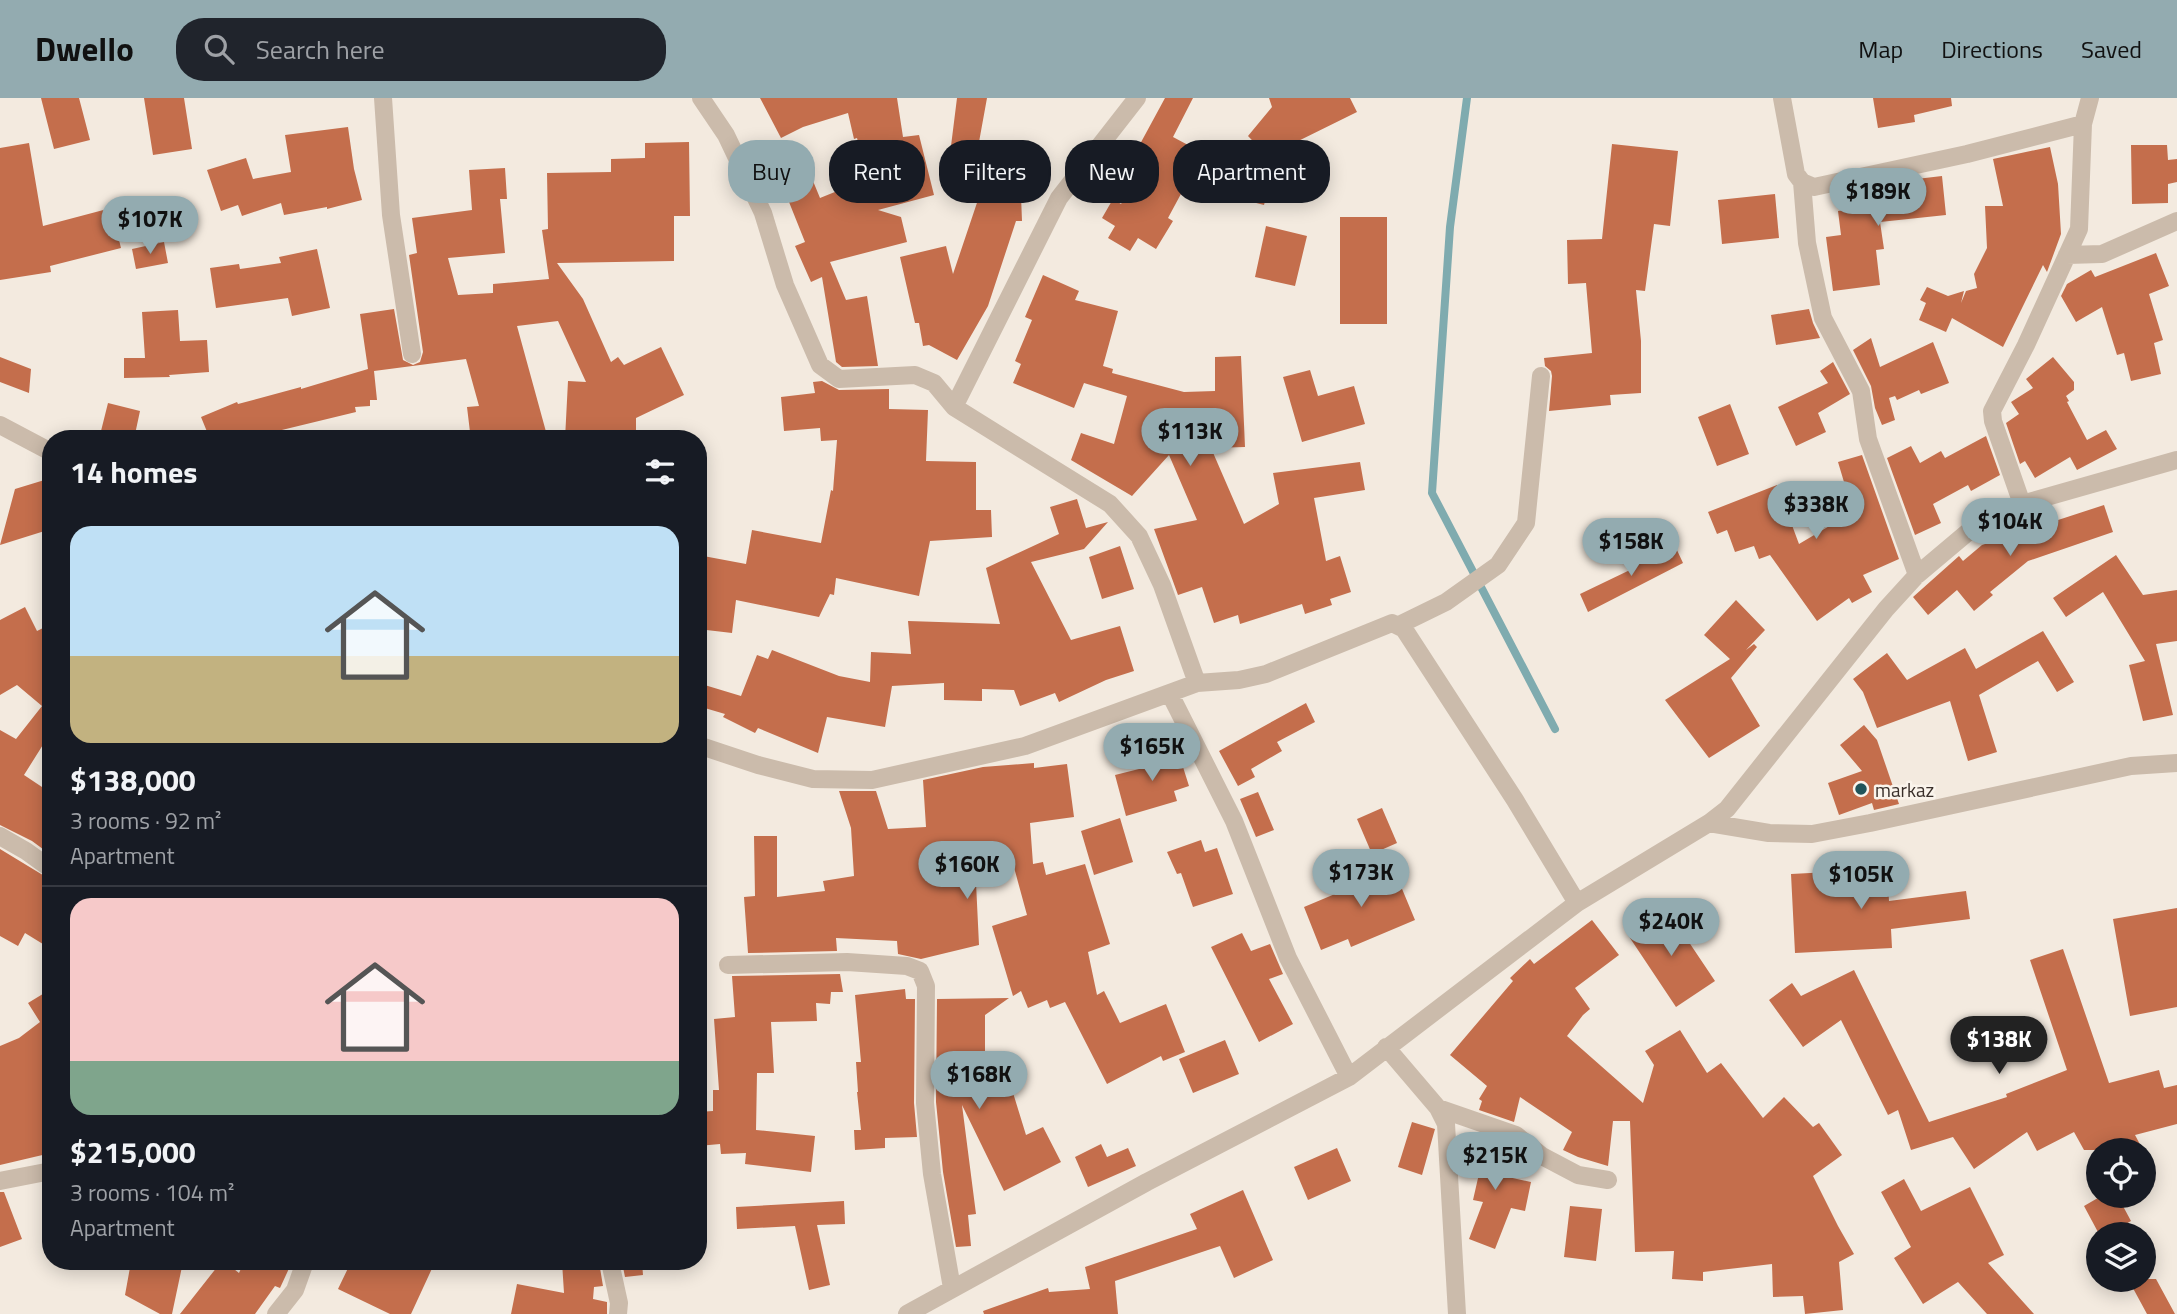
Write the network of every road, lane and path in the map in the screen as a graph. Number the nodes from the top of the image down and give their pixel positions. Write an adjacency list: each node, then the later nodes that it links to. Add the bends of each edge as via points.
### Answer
1 (383, 98): 10 (street, via 391,215)
2 (701, 98): 12 (street, via 726,135 763,213 785,285 820,365 839,379 915,375 934,383)
3 (1137, 98): 12 (street, via 1059,198)
4 (1782, 98): 7 (street, via 1796,174)
5 (2090, 98): 6 (street)
6 (2083, 124): 7 (street, via 1814,187); 9 (street, via 2080,229)
7 (1802, 182): 17 (street, via 1807,243 1823,318 1861,391 1868,439)
8 (2177, 221): 9 (street, via 2102,254)
9 (2067, 256): 16 (street, via 1992,411)
10 (412, 354)
11 (1541, 376): 18 (street, via 1526,523 1498,565 1446,602)
12 (954, 407): 19 (street, via 1110,504 1139,536 1162,585)
13 (0, 425): 14 (street)
14 (42, 447)
15 (2177, 460): 16 (street)
16 (2022, 504): 17 (street, via 1974,527)
17 (1917, 575): 23 (street, via 1727,809)
18 (1399, 625): 19 (street, via 1392,623 1266,674); 26 (street)
19 (1196, 683): 20 (street)
20 (1170, 694): 21 (street, via 1025,746 872,780 813,779); 29 (street, via 1234,821 1288,958)
21 (707, 749)
22 (2177, 764): 23 (street, via 2131,766 1812,834 1769,833)
23 (1709, 823): 26 (street)
24 (0, 836): 25 (street)
25 (42, 863)
26 (1577, 903): 28 (street)
27 (728, 965): 36 (street, via 847,962 920,971 926,986 925,1103)
28 (1386, 1047): 29 (street); 30 (street)
29 (1349, 1077): 36 (street)
30 (1438, 1108): 32 (street, via 1516,1135 1542,1156 1578,1175); 40 (street, via 1446,1124)
31 (42, 1173): 33 (street)
32 (1608, 1180)
33 (0, 1181)
34 (301, 1270): 37 (street, via 295,1290)
35 (612, 1270): 38 (street)
36 (952, 1288): 39 (street)
37 (276, 1314)
38 (618, 1314)
39 (906, 1314)
40 (1457, 1314)

